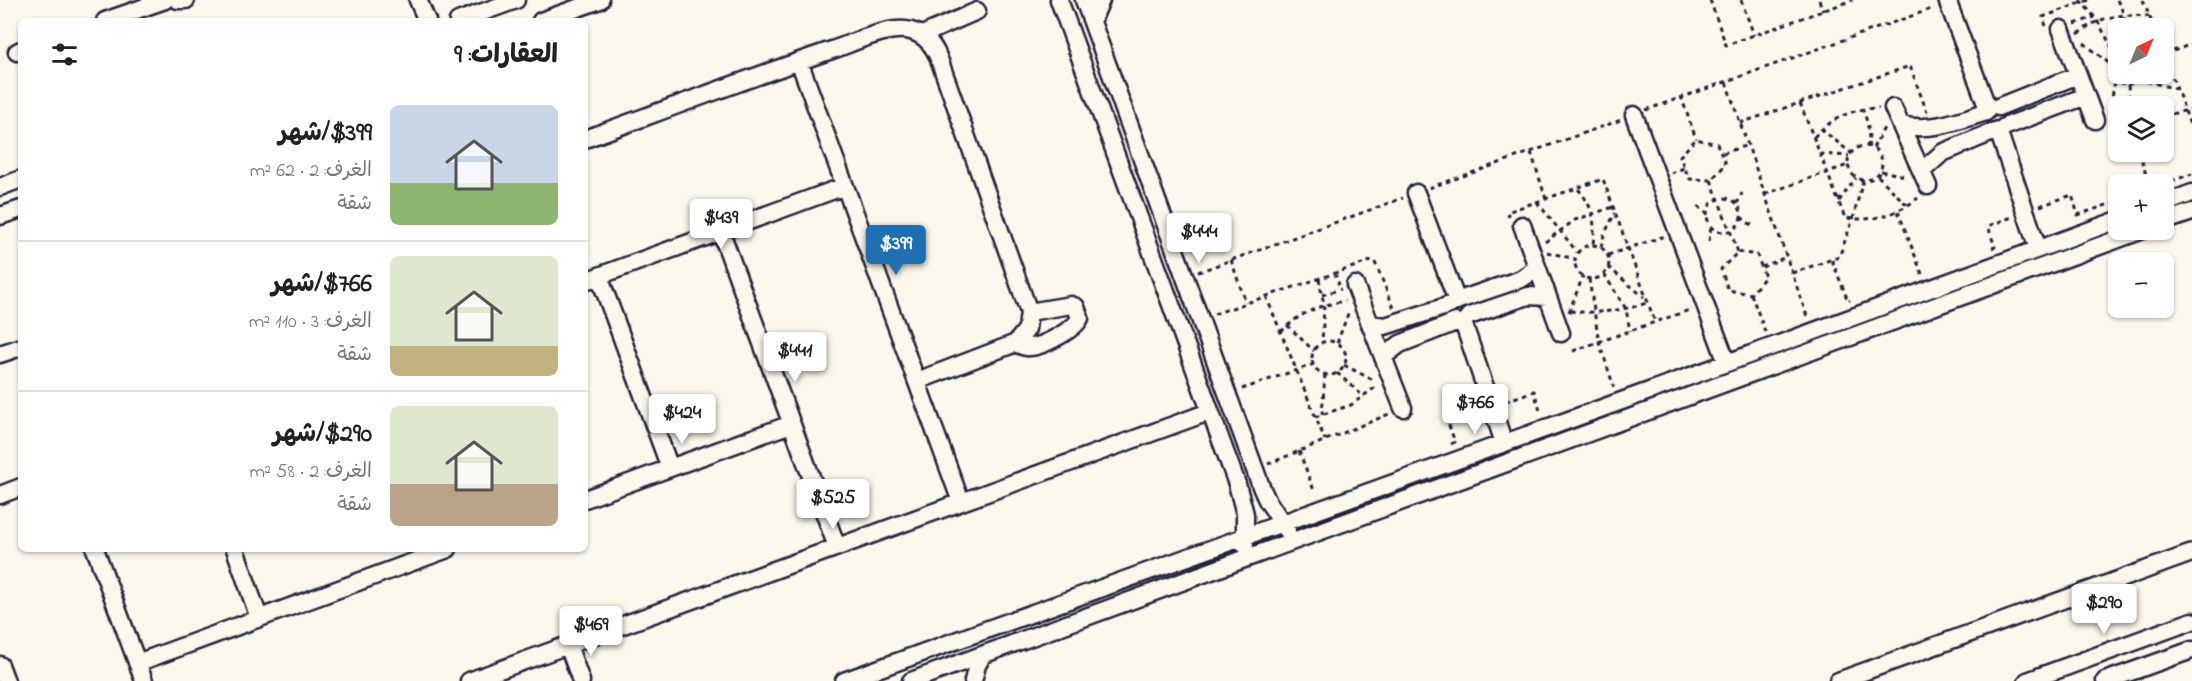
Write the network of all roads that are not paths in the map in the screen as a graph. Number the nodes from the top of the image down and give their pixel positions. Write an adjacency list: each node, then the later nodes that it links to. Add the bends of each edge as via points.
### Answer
1 (165, 0): 12 (street)
2 (178, 0): 3 (street)
3 (186, 0)
4 (418, 0): 13 (street)
5 (516, 0): 14 (street)
6 (600, 0): 15 (street)
7 (1059, 0): 60 (street)
8 (1084, 0): 16 (street)
9 (1101, 0): 16 (street)
10 (1948, 1): 23 (street)
11 (977, 11): 18 (street)
12 (114, 18)
13 (427, 18)
14 (466, 18)
15 (549, 18)
16 (1092, 21): 68 (street, via 1255,469)
17 (2061, 29): 20 (street)
18 (922, 35): 19 (street, via 911,31 887,32); 49 (street, via 939,59)
19 (799, 61): 28 (street); 31 (street)
20 (2078, 75): 21 (street); 23 (street)
21 (2086, 96): 25 (street); 27 (street)
22 (1893, 108): 26 (street)
23 (1990, 109): 26 (street, via 1932,127); 27 (street, via 1984,124)
24 (1634, 115): 57 (street)
25 (2101, 122)
26 (1901, 125): 27 (street, via 1925,179 1942,153)
27 (1999, 129): 43 (street)
28 (588, 138)
29 (18, 180): 30 (street)
30 (0, 186)
31 (845, 186): 41 (street); 58 (street)
32 (1416, 193): 48 (street)
33 (2192, 193): 34 (street)
34 (2174, 200)
35 (18, 210): 37 (street)
36 (2192, 212): 38 (street)
37 (0, 216)
38 (2174, 218)
39 (1516, 222): 44 (street)
40 (2108, 224): 43 (street)
41 (721, 232): 45 (street); 61 (street)
42 (2116, 240): 70 (street)
43 (2038, 249): 57 (street)
44 (1534, 259): 47 (street); 48 (street, via 1530,273 1521,279)
45 (592, 279): 63 (street)
46 (1355, 285): 51 (street)
47 (1549, 301): 50 (street, via 1528,296); 52 (street)
48 (1456, 302): 50 (street, via 1468,306); 51 (street, via 1385,326)
49 (1029, 312): 53 (street, via 1027,329); 53 (street, via 1071,305 1080,312 1080,318 1074,328 1036,346 1029,348)
50 (1463, 320): 56 (street, via 1400,344); 62 (street)
51 (1370, 324): 56 (street)
52 (1561, 333)
53 (1016, 343): 58 (street)
54 (18, 348): 55 (street)
55 (0, 354)
56 (1383, 357): 59 (street)
57 (1727, 363): 62 (street)
58 (917, 381): 67 (street)
59 (1403, 408)
60 (1209, 412): 67 (street); 69 (street, via 1240,494)
61 (792, 424): 63 (street); 71 (street)
62 (1504, 443): 68 (street)
63 (670, 468): 66 (street)
64 (18, 487): 65 (street)
65 (0, 495)
66 (588, 498)
67 (961, 502): 71 (street)
68 (1282, 523): 69 (street); 70 (street)
69 (1246, 536): 76 (street); 88 (street)
70 (1296, 540): 76 (street)
71 (837, 547): 79 (street)
72 (96, 552): 82 (street)
73 (235, 552): 77 (street)
74 (440, 552): 77 (street)
75 (2192, 553): 91 (street)
76 (1242, 559): 81 (street)
77 (260, 618): 82 (street)
78 (2192, 621): 92 (street)
79 (568, 645): 86 (street); 87 (street)
80 (2192, 650): 93 (street)
81 (983, 655): 89 (street); 90 (street)
82 (137, 663): 85 (street)
83 (0, 666): 84 (street)
84 (6, 681)
85 (144, 681)
86 (469, 681)
87 (581, 681)
88 (844, 681)
89 (913, 681)
90 (973, 681)
91 (1838, 681)
92 (2027, 681)
93 (2105, 681)

